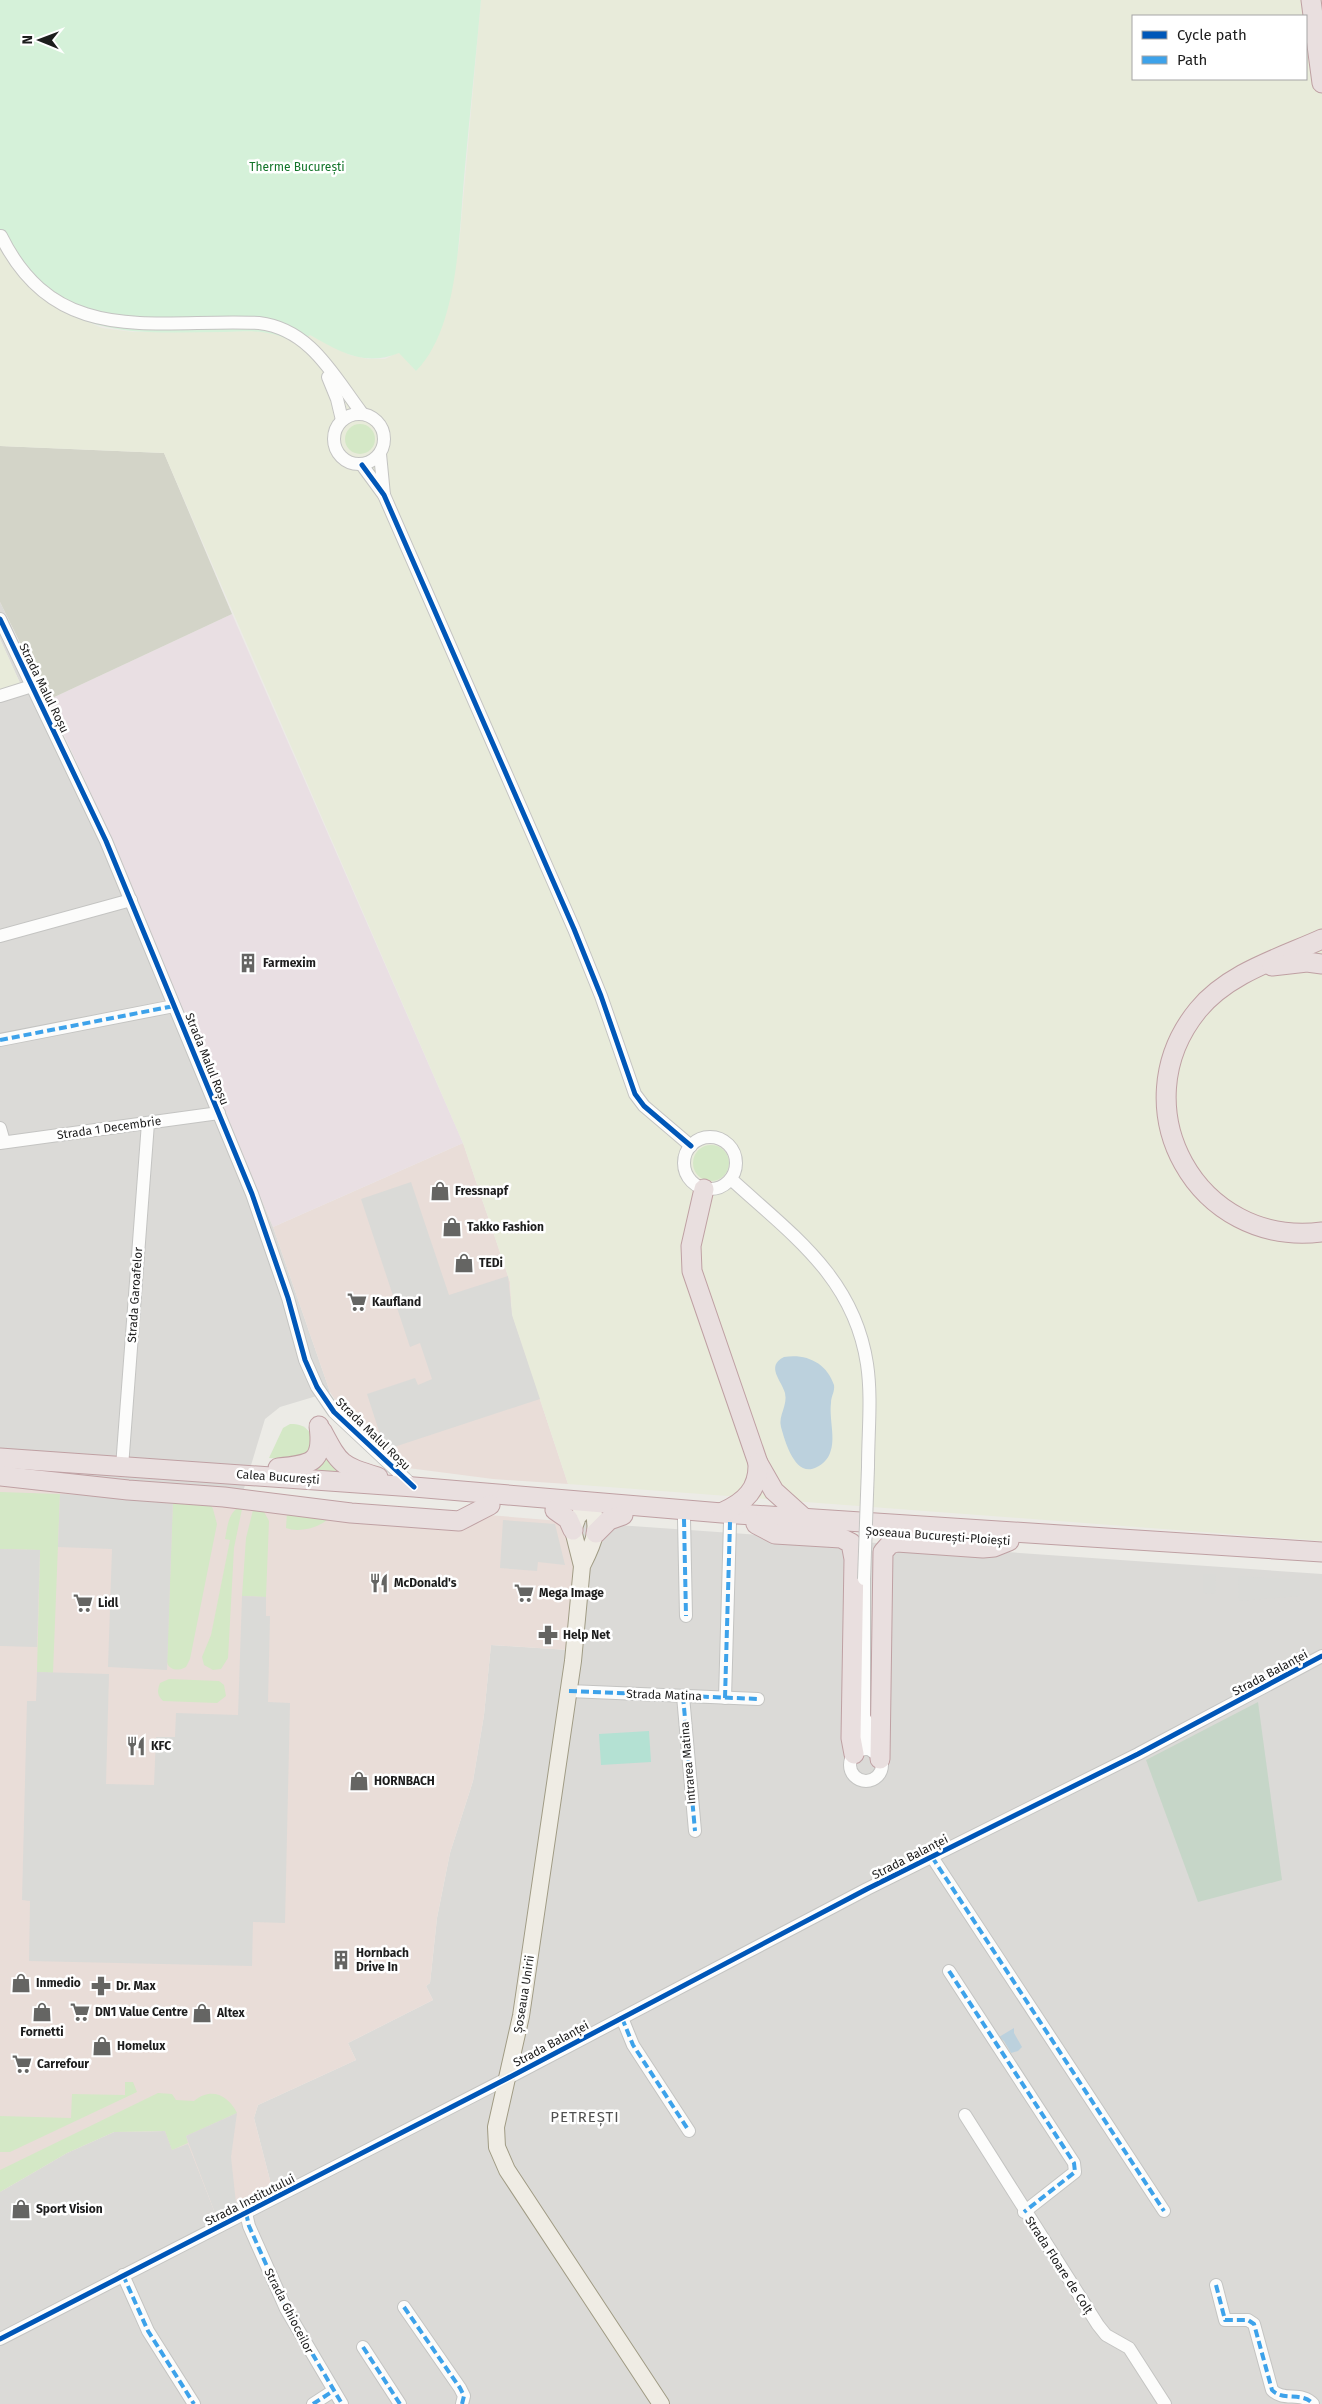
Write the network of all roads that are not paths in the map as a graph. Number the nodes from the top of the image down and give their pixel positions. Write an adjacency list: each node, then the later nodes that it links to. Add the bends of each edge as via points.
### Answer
1 (1311, 0): 2 (highway)
2 (1322, 83)
3 (1, 236): 4 (street, via 14,260 32,281 54,299 87,316 129,323 267,324 290,332)
4 (313, 348): 5 (street); 6 (street, via 332,385)
5 (361, 412): 6 (street); 7 (street, via 372,415 381,428 384,444)
6 (342, 420): 8 (street, via 336,430 336,448 346,461)
7 (380, 454): 8 (street); 9 (street)
8 (362, 465): 9 (street)
9 (384, 495): 24 (street, via 574,929 635,1094 644,1106)
10 (0, 619): 11 (street, Strada Malul Roșu)
11 (32, 686): 12 (street); 13 (street, Strada Malul Roșu)
12 (0, 696)
13 (131, 900): 14 (street); 18 (street, Strada Malul Roșu)
14 (0, 936)
15 (1322, 939): 17 (highway)
16 (1322, 964): 17 (highway, via 1307,962)
17 (1258, 968): 27 (highway, via 1213,994 1199,1008 1180,1038 1168,1075 1166,1097 1172,1136 1193,1179 1227,1211 1256,1226 1275,1231)
18 (174, 1006): 19 (street); 20 (street, Strada Malul Roșu)
19 (0, 1040)
20 (219, 1113): 21 (street, Strada 1 Decembrie); 28 (street, Strada Malul Roșu, via 259,1212 314,1379 328,1405)
21 (148, 1123): 23 (street, Strada 1 Decembrie); 31 (street, Strada Garoafelor)
22 (0, 1128): 23 (street)
23 (2, 1143)
24 (692, 1146): 25 (street, via 708,1138 727,1143 735,1156 735,1172); 26 (street, via 685,1158 686,1172 693,1183)
25 (731, 1179): 26 (street, via 719,1188); 57 (street, bridge, via 819,1261 846,1298 856,1320 867,1365 864,1718 860,1728)
26 (704, 1189): 30 (highway, via 692,1236 691,1262)
27 (1322, 1232)
28 (370, 1446): 33 (street, Strada Malul Roșu, via 368,1463); 36 (street, Strada Malul Roșu)
29 (0, 1458): 31 (highway, Calea București)
30 (758, 1463): 41 (highway, via 757,1480 752,1491); 42 (highway, via 774,1491)
31 (122, 1467): 34 (highway, Calea București)
32 (0, 1470): 37 (highway, Calea București)
33 (356, 1470): 34 (highway, via 336,1457 318,1426 320,1448 316,1458 308,1464); 36 (highway)
34 (213, 1473): 36 (highway, Calea București)
35 (0, 1476): 37 (highway, via 459,1522)
36 (414, 1487): 38 (highway, Calea București)
37 (490, 1505): 38 (highway, Calea București)
38 (555, 1505): 39 (highway, Șoseaua București-Ploiești); 45 (highway)
39 (589, 1509): 40 (highway, Șoseaua București-Ploiești); 41 (highway, Șoseaua București-Ploiești); 45 (main road); 46 (main road)
40 (623, 1515): 43 (highway, Șoseaua București-Ploiești); 46 (highway, via 609,1520)
41 (726, 1517): 42 (highway, Șoseaua București-Ploiești); 43 (highway, Șoseaua București-Ploiești); 44 (highway, Șoseaua București-Ploiești); 55 (street)
42 (804, 1518): 48 (highway, Șoseaua București-Ploiești)
43 (684, 1519): 51 (street)
44 (756, 1524): 47 (highway, Șoseaua București-Ploiești); 57 (highway, via 775,1534 841,1538 851,1543 854,1559 851,1738)
45 (573, 1530): 50 (main road, Șoseaua Unirii)
46 (596, 1533): 50 (main road, Șoseaua Unirii)
47 (1009, 1541): 49 (highway, Șoseaua București-Ploiești); 57 (highway, via 983,1548 903,1541 886,1547)
48 (1322, 1552)
49 (1322, 1561)
50 (582, 1566): 53 (main road, Șoseaua Unirii)
51 (686, 1616)
52 (1322, 1656): 59 (street, Strada Balanței, via 1138,1754)
53 (569, 1691): 54 (street, Strada Matina); 62 (main road, Șoseaua Unirii, via 526,1986)
54 (683, 1696): 55 (street, Strada Matina); 58 (street, Intrarea Matina)
55 (725, 1698): 56 (street, Strada Matina)
56 (758, 1699)
57 (867, 1754)
58 (695, 1831)
59 (932, 1857): 61 (street, Strada Balanței); 65 (street)
60 (949, 1971): 66 (street, via 1074,2163 1075,2172)
61 (622, 2018): 62 (street, Strada Balanței); 64 (street, via 632,2045)
62 (508, 2078): 67 (street, Strada Institutului); 79 (main road, Șoseaua Unirii, via 496,2127 497,2147 503,2163)
63 (965, 2115): 66 (street, Strada Floare de Colț)
64 (689, 2131)
65 (1164, 2211)
66 (1024, 2212): 80 (street, Strada Floare de Colț, via 1098,2325 1106,2335 1129,2348)
67 (246, 2213): 68 (street, Strada Institutului); 73 (street, Strada Ghioceilor, via 286,2309)
68 (123, 2275): 71 (street, Strada Institutului); 74 (street, via 148,2331)
69 (1216, 2285): 81 (street, via 1225,2320 1248,2320 1254,2324 1272,2390 1280,2395 1305,2398)
70 (404, 2307): 78 (street, via 460,2388 464,2396)
71 (0, 2339)
72 (363, 2347): 77 (street)
73 (333, 2390): 75 (street); 76 (street, Strada Ghioceilor)
74 (194, 2404)
75 (313, 2404)
76 (342, 2404)
77 (400, 2404)
78 (462, 2404)
79 (662, 2404)
80 (1165, 2404)
81 (1313, 2404)

